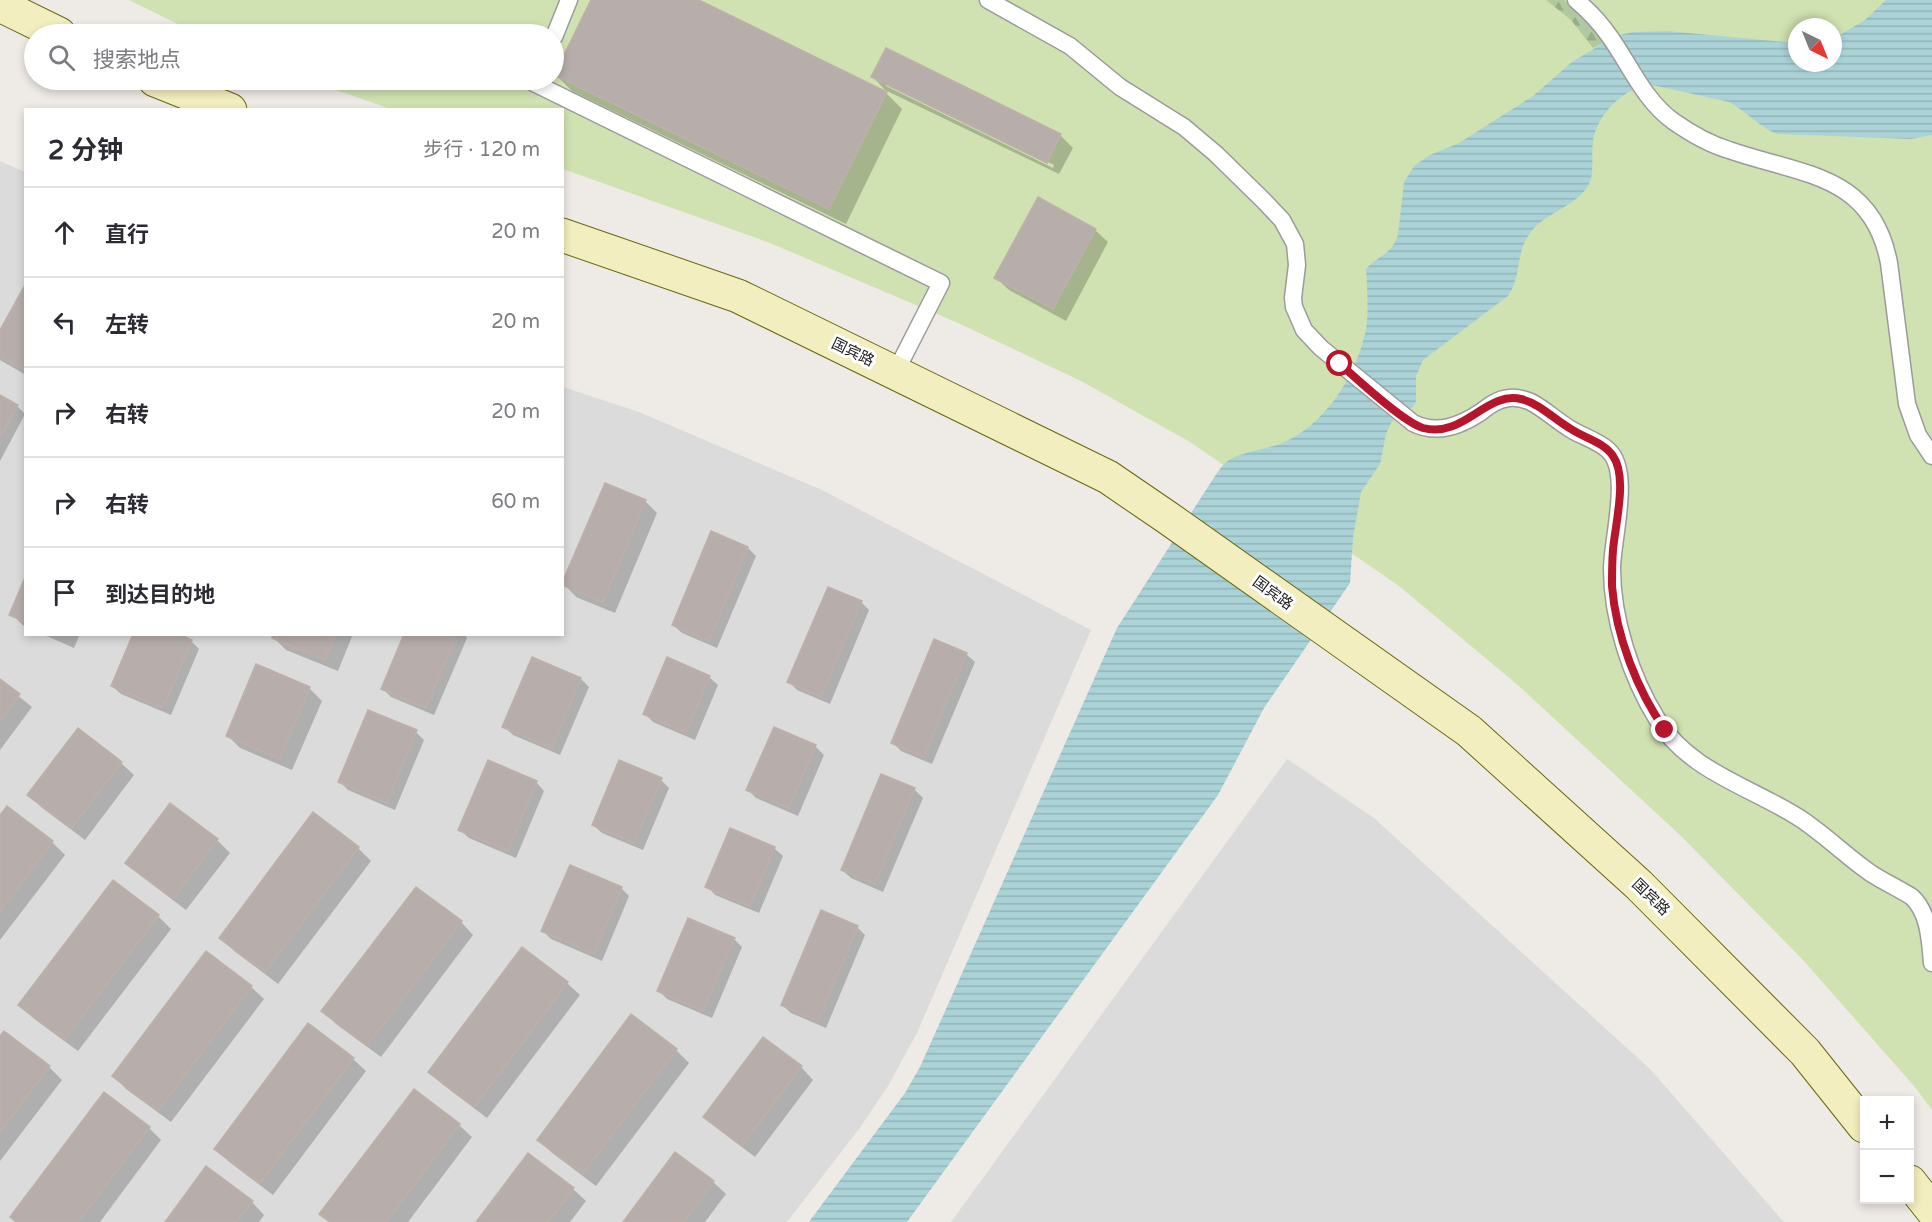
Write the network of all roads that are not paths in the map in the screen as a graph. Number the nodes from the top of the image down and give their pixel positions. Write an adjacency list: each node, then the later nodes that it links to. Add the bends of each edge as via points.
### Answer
1 (569, 0): 6 (lane)
2 (988, 0): 13 (lane, via 1070,46 1120,87 1184,128 1216,154 1286,227 1297,265 1293,298 1307,335 1413,423 1422,428 1442,429 1497,401 1517,398 1532,403 1612,454 1620,479 1612,568 1614,602 1630,661 1656,718 1673,741 1694,759 1800,818 1871,873 1912,897 1925,916)
3 (1576, 0): 12 (lane, via 1609,35 1657,108 1688,131 1727,150 1831,183 1857,199 1873,218 1886,246 1906,404 1918,435)
4 (0, 5): 5 (street)
5 (39, 24)
6 (559, 24)
7 (180, 90): 9 (street)
8 (548, 90): 11 (lane, via 941,283)
9 (225, 108)
10 (564, 237): 11 (street, 国宾路, via 738,296)
11 (895, 373): 14 (street, 国宾路, via 1108,477 1469,731 1630,877 1805,1052)
12 (1932, 456)
13 (1932, 963)
14 (1860, 1121)
15 (1914, 1187): 16 (street)
16 (1932, 1210)

